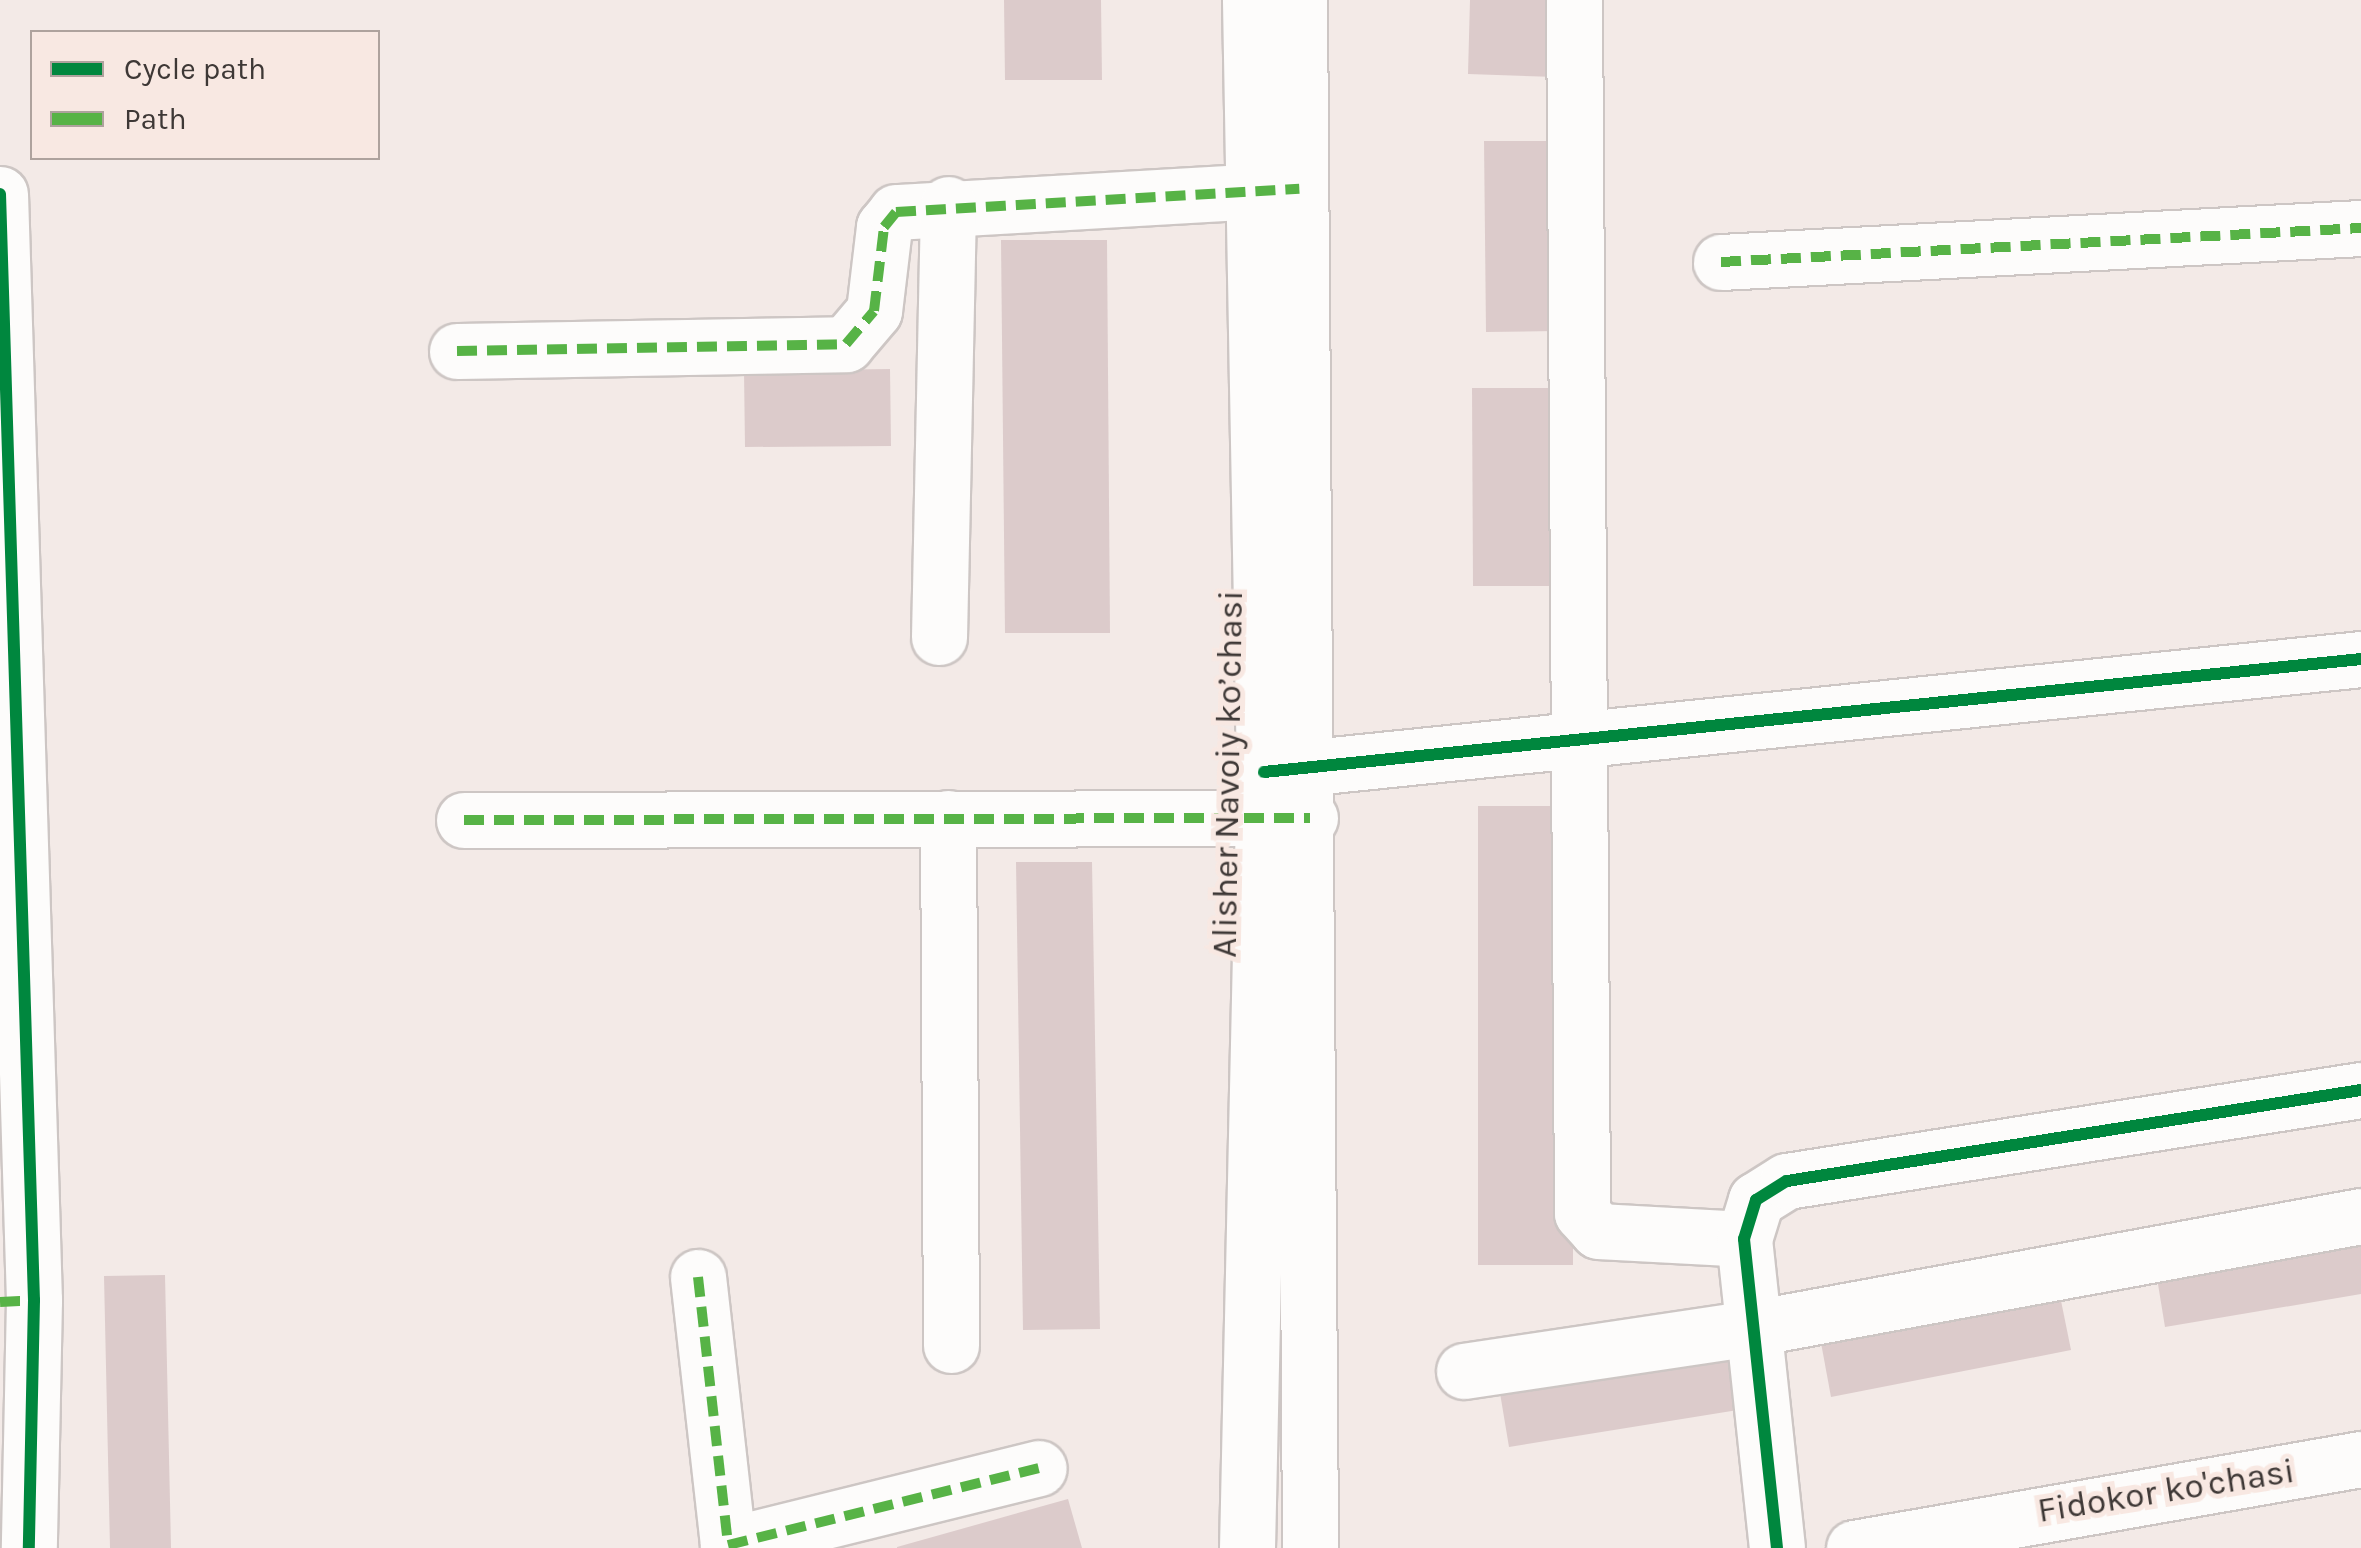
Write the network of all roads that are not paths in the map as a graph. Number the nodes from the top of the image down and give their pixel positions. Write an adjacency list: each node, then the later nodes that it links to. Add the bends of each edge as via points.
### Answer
1 (1250, 0): 4 (street, Alisher Navoiy ko’chasi)
2 (1300, 0): 4 (street, Alisher Navoiy ko’chasi)
3 (1574, 0): 13 (street)
4 (1274, 187): 6 (street); 14 (street, Alisher Navoiy ko’chasi)
5 (0, 194): 10 (street)
6 (948, 204): 9 (street, via 896,212 884,227 874,311 846,344); 11 (street)
7 (2361, 228): 8 (street)
8 (1721, 262)
9 (458, 350)
10 (6, 547): 17 (street)
11 (939, 637)
12 (2361, 659): 13 (street)
13 (1575, 743): 14 (street); 20 (street, via 1582,1213 1598,1231)
14 (1286, 795): 15 (street); 30 (street, Alisher Navoiy ko’chasi); 31 (street, Alisher Navoiy ko’chasi)
15 (948, 818): 16 (street); 24 (street)
16 (464, 820)
17 (11, 886): 22 (street)
18 (2361, 1090): 20 (street, via 1787,1181 1756,1200)
19 (2361, 1216): 23 (street)
20 (1744, 1239): 23 (street)
21 (698, 1277): 28 (street)
22 (17, 1301): 29 (street)
23 (1753, 1328): 25 (street); 32 (street)
24 (950, 1345)
25 (1464, 1371)
26 (2361, 1459): 33 (street, Fidokor ko'chasi)
27 (1039, 1468): 28 (street)
28 (726, 1547)
29 (28, 1548)
30 (1247, 1548)
31 (1310, 1548)
32 (1778, 1548)
33 (1854, 1548)

